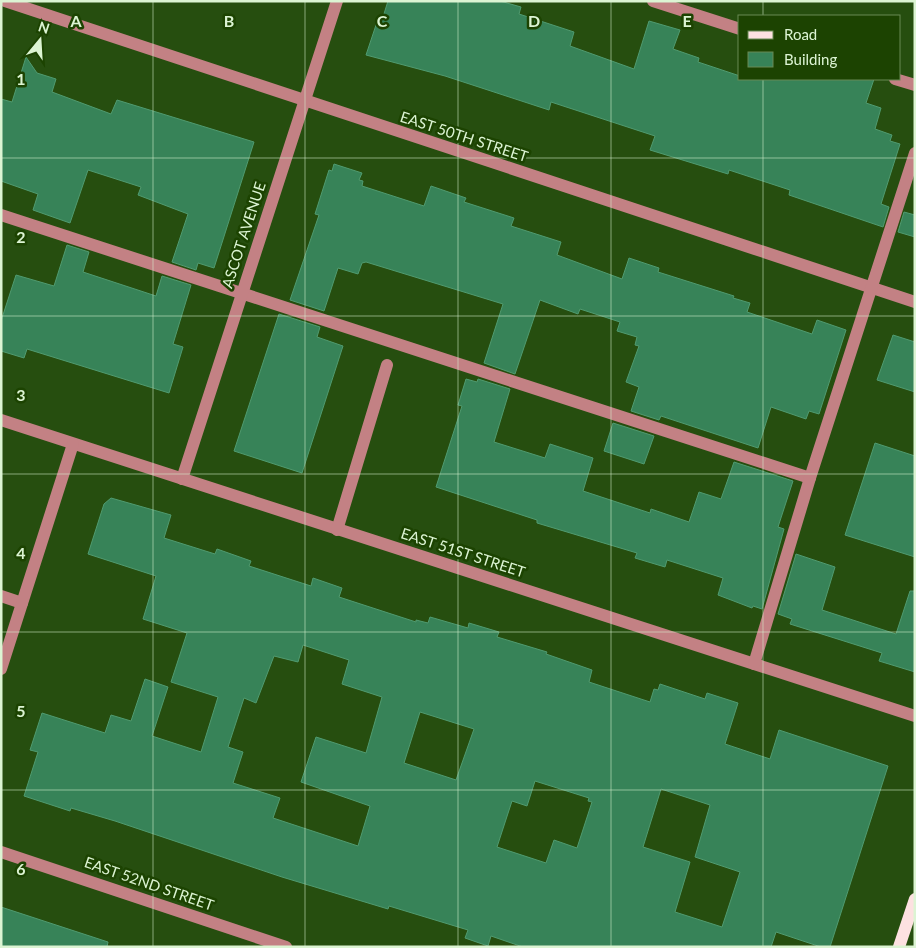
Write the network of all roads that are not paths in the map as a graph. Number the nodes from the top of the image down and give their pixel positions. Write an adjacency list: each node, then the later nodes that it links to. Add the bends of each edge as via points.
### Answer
1 (4, 1): 7 (street, EAST 50TH STREET)
2 (337, 1): 7 (street, ASCOT AVENUE)
3 (653, 1): 4 (street)
4 (738, 28)
5 (898, 80): 6 (street)
6 (915, 85)
7 (304, 102): 10 (street, EAST 50TH STREET); 11 (street, ASCOT AVENUE)
8 (915, 153): 10 (street)
9 (1, 215): 11 (street)
10 (871, 288): 12 (street, EAST 50TH STREET); 16 (street)
11 (242, 295): 16 (street); 17 (street, ASCOT AVENUE)
12 (915, 302)
13 (387, 365): 18 (street)
14 (1, 420): 15 (street, EAST 51ST STREET)
15 (73, 444): 17 (street, EAST 51ST STREET); 20 (street)
16 (810, 478): 21 (street)
17 (182, 480): 18 (street, EAST 51ST STREET)
18 (338, 530): 21 (street, EAST 51ST STREET)
19 (1, 596): 20 (street)
20 (22, 603): 22 (street)
21 (754, 664): 23 (street, EAST 51ST STREET)
22 (1, 668)
23 (915, 716)
24 (1, 852): 26 (street, EAST 52ND STREET)
25 (915, 899): 27 (main road)
26 (286, 947)
27 (899, 947)

